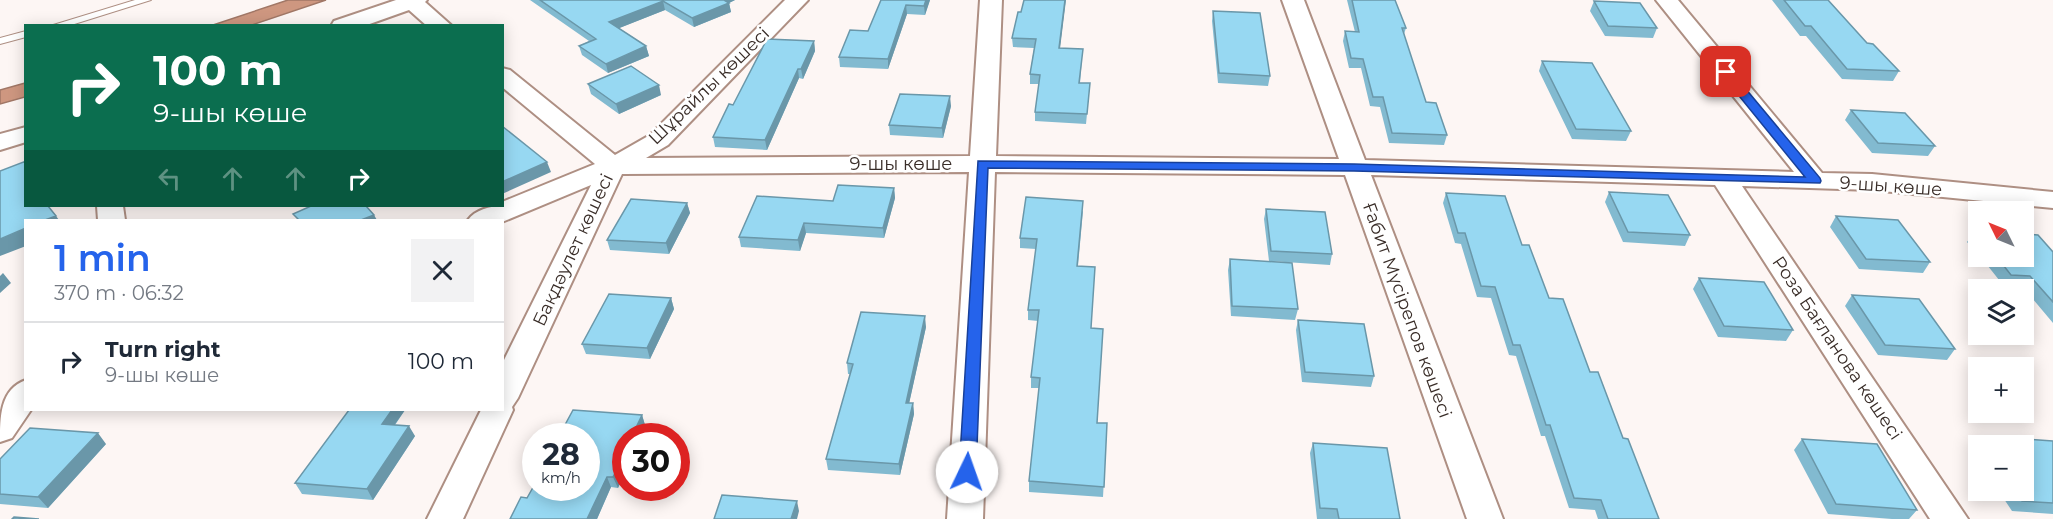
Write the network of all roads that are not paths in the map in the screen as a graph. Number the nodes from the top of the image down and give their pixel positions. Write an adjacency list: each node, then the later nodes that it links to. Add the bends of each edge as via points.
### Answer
1 (94, 0): 8 (lane)
2 (146, 0): 8 (lane)
3 (797, 0): 18 (street, Шұрайлы көшесі, via 658,140)
4 (991, 0): 17 (street)
5 (1293, 0): 19 (street, Ғабит Мүсірепов көшесi)
6 (1667, 0): 21 (street)
7 (414, 1): 10 (street); 11 (street)
8 (94, 15): 9 (lane)
9 (62, 24)
10 (348, 24)
11 (439, 24)
12 (24, 35): 13 (lane)
13 (0, 41)
14 (504, 77): 18 (street, Бақдәулет көшесi)
15 (24, 135): 16 (street)
16 (0, 142)
17 (982, 164): 18 (street, 9-шы көше); 19 (street, 9-шы көше); 29 (street)
18 (612, 166): 23 (street, Шұрайлы көшесі); 24 (street, Бақдәулет көшесi)
19 (1354, 167): 20 (street, 9-шы көше); 30 (street, Ғабит Мүсірепов көшесi)
20 (1723, 178): 21 (street, 9-шы көше); 31 (street, Роза Бағланова көшесi)
21 (1815, 181): 22 (street, 9-шы көше, via 1872,182)
22 (2053, 200)
23 (485, 219)
24 (504, 394)
25 (24, 396): 27 (street)
26 (497, 411): 28 (street)
27 (10, 421)
28 (446, 519)
29 (965, 519)
30 (1485, 519)
31 (1950, 519)

